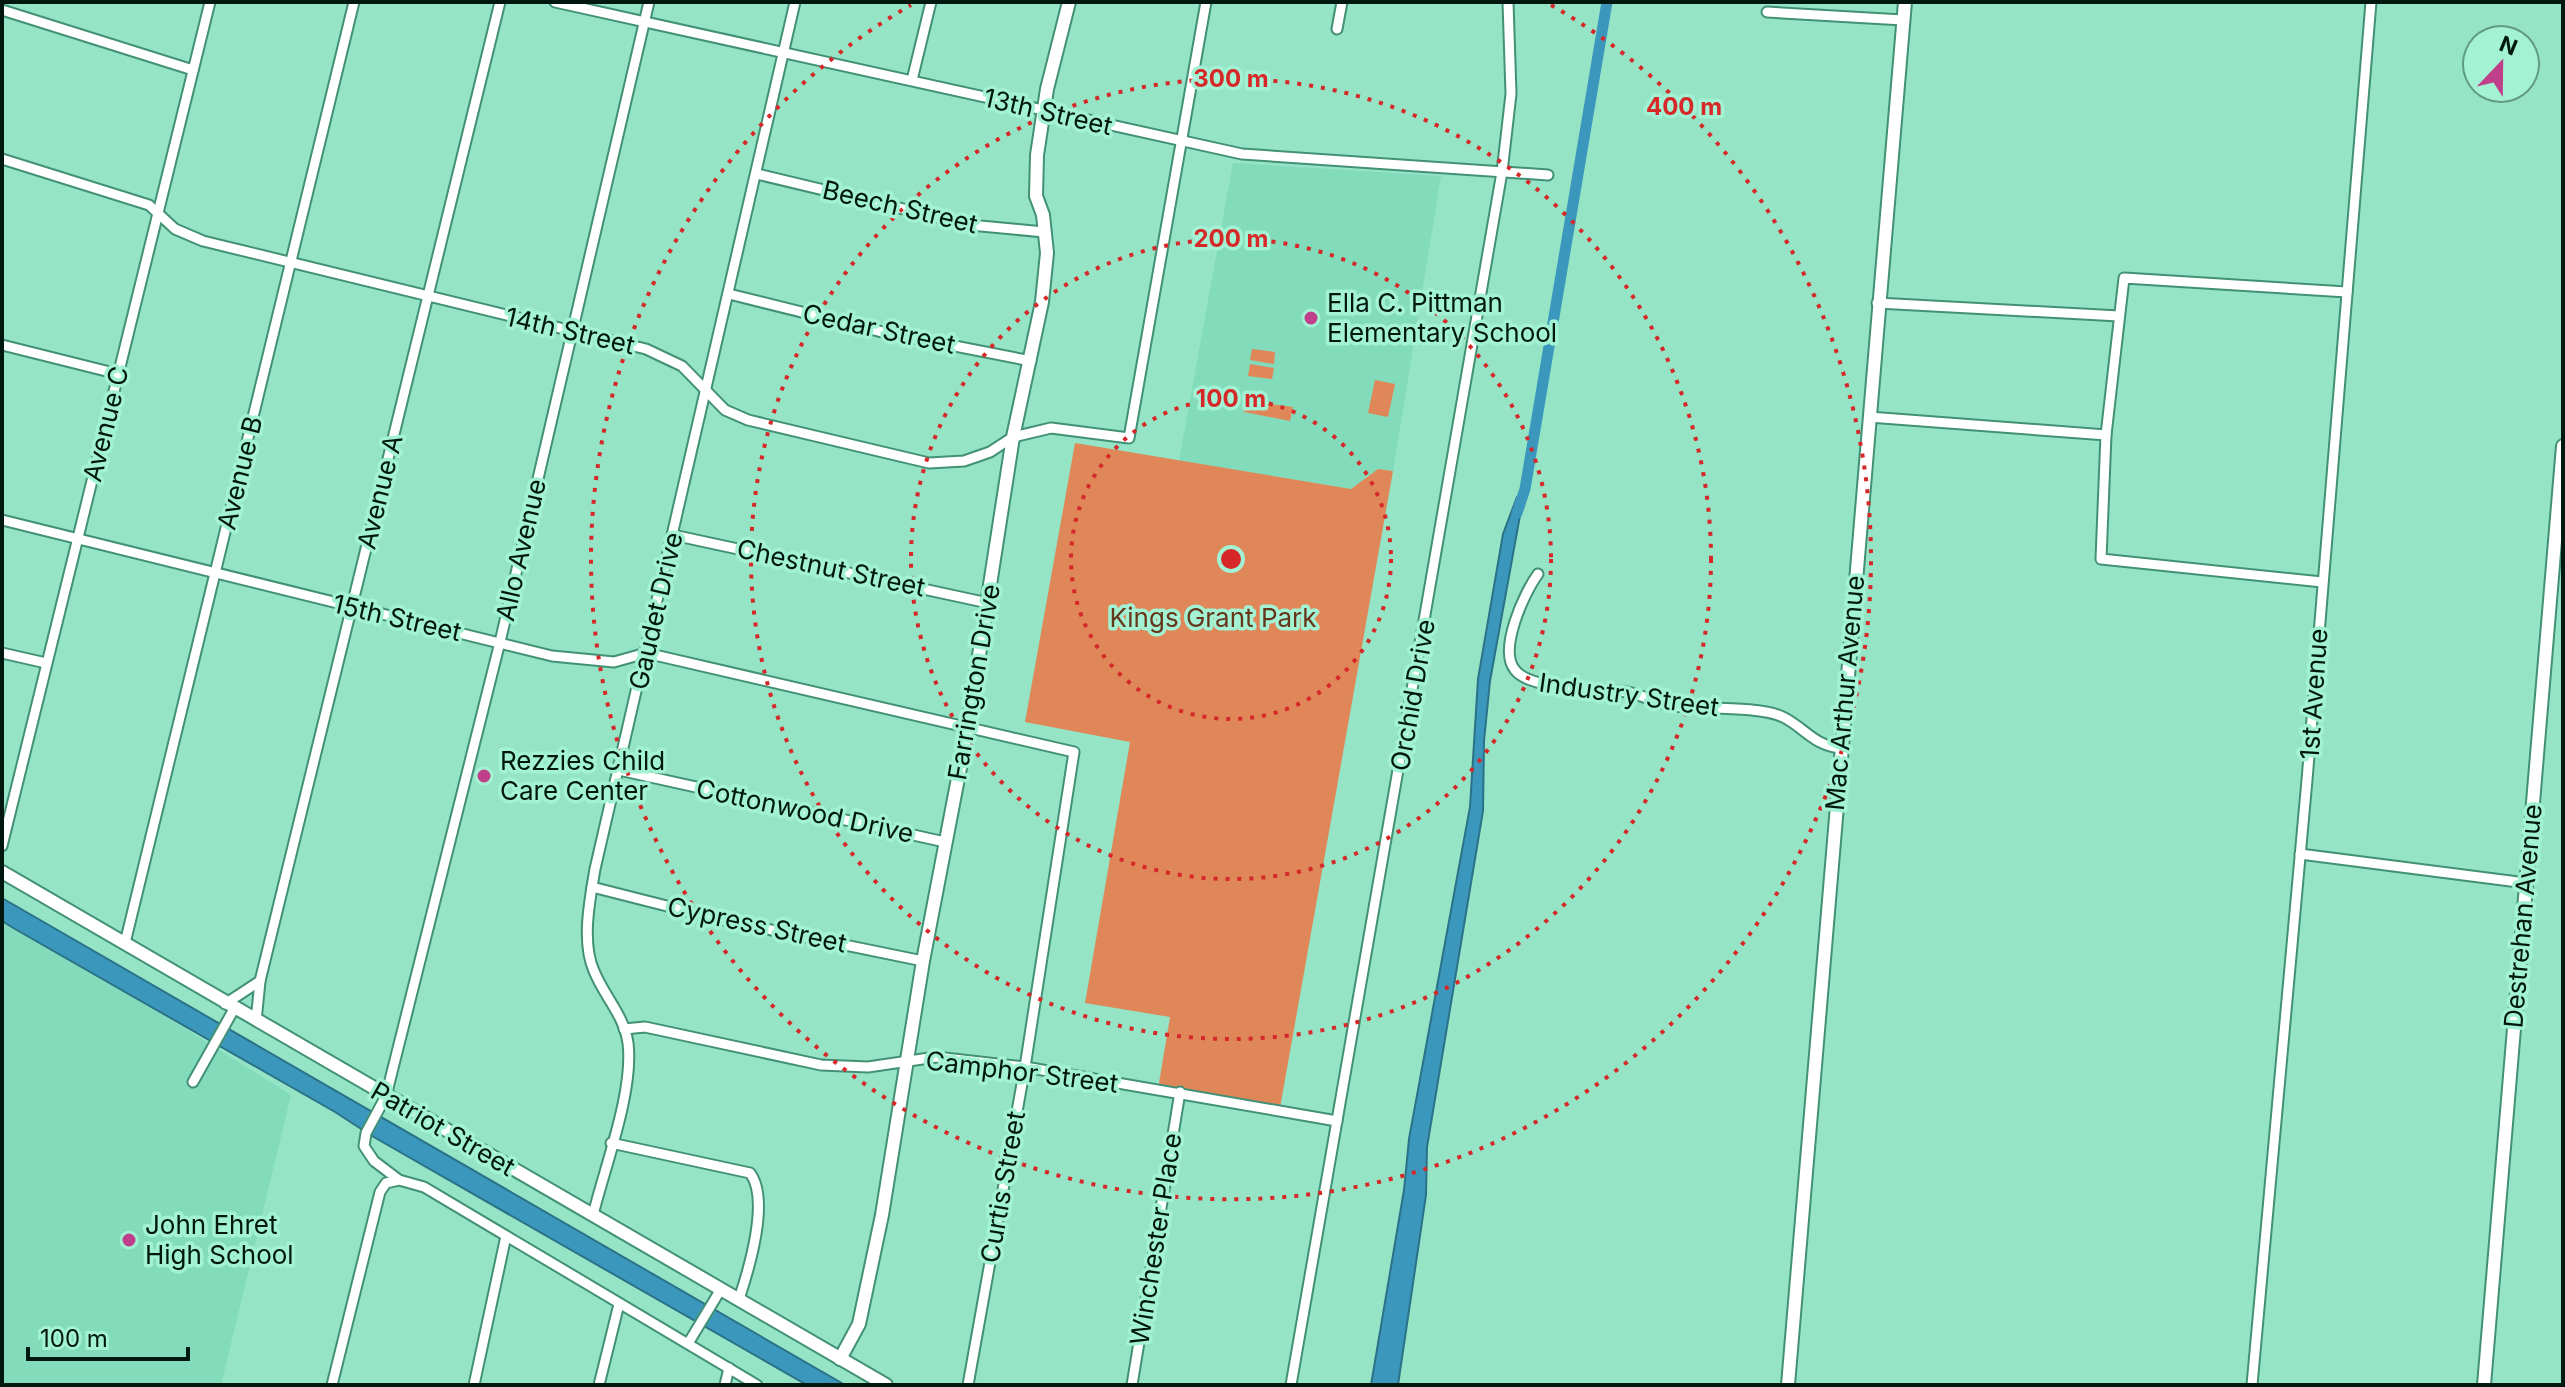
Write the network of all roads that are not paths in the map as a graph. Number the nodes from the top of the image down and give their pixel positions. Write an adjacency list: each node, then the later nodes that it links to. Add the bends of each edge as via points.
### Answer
1 (210, 2): 20 (street, Avenue C)
2 (354, 2): 30 (street, Avenue B)
3 (500, 2): 33 (street, Avenue A)
4 (555, 2): 17 (street, 13th Street)
5 (649, 2): 17 (street, Allo Avenue)
6 (795, 2): 19 (street, Gaudet Drive)
7 (931, 2): 21 (street)
8 (1069, 2): 22 (street, Farrington Drive)
9 (1206, 2): 23 (street)
10 (1342, 2): 18 (street)
11 (1508, 2): 25 (street, Orchid Drive, via 1511,94)
12 (1905, 2): 16 (street, Mac Arthur Avenue)
13 (2371, 2): 31 (street, 1st Avenue)
14 (2, 10): 20 (street)
15 (1767, 12): 16 (street)
16 (1903, 20): 34 (street, Mac Arthur Avenue)
17 (644, 24): 19 (street, 13th Street); 36 (street, Allo Avenue)
18 (1337, 29)
19 (785, 51): 21 (street, 13th Street); 26 (street, Gaudet Drive)
20 (193, 70): 28 (street, Avenue C)
21 (912, 80): 22 (street, 13th Street)
22 (1043, 111): 23 (street, 13th Street); 29 (street, Farrington Drive, via 1036,196)
23 (1182, 143): 25 (street, 13th Street, via 1297,160); 43 (street, 14th Street, via 1129,438 1051,428)
24 (2, 159): 28 (street, 14th Street)
25 (1502, 172): 27 (street, 13th Street); 78 (street, Orchid Drive)
26 (757, 174): 29 (street, Beech Street, via 970,225); 32 (street, Gaudet Drive)
27 (1548, 175)
28 (158, 210): 30 (street, 14th Street, via 175,229 203,241); 39 (street, Avenue C)
29 (1044, 232): 38 (street, Farrington Drive, via 1047,253)
30 (291, 263): 33 (street, 14th Street); 48 (street, Avenue B)
31 (2347, 292): 35 (street, via 2124,278); 50 (street, 1st Avenue)
32 (729, 294): 38 (street, Cedar Street); 40 (street, Gaudet Drive)
33 (428, 296): 36 (street, 14th Street); 52 (street, Avenue A)
34 (1877, 303): 35 (street); 41 (street, Mac Arthur Avenue)
35 (2119, 316): 42 (street)
36 (573, 333): 40 (street, 14th Street, via 646,349 682,366); 53 (street, Allo Avenue)
37 (2, 345): 39 (street)
38 (1031, 361): 43 (street, Farrington Drive)
39 (118, 374): 47 (street, Avenue C)
40 (705, 387): 43 (street, 14th Street, via 725,410 748,420 929,463 964,461); 46 (street, Gaudet Drive)
41 (1869, 417): 42 (street); 58 (street, Mac Arthur Avenue)
42 (2106, 435): 50 (street, via 2101,559)
43 (1013, 437): 51 (street, Farrington Drive)
44 (2563, 446): 65 (street, Destrehan Avenue)
45 (2, 520): 47 (street, 15th Street)
46 (673, 535): 51 (street, Chestnut Street); 55 (street, Gaudet Drive)
47 (78, 539): 48 (street, 15th Street); 56 (street, Avenue C)
48 (216, 574): 52 (street, 15th Street); 67 (street, Avenue B)
49 (1538, 574): 58 (street, Industry Street, via 1518,610 1509,649 1510,663 1527,680 1630,693 1670,706 1782,716 1814,742)
50 (2322, 582): 63 (street, 1st Avenue)
51 (988, 603): 57 (street, Farrington Drive)
52 (352, 607): 53 (street, 15th Street); 69 (street, Avenue A)
53 (500, 642): 55 (street, 15th Street, via 586,662 614,662); 77 (street, Allo Avenue)
54 (2, 653): 56 (street)
55 (646, 653): 57 (street, 15th Street); 60 (street, Gaudet Drive)
56 (46, 663): 62 (street, Avenue C)
57 (968, 726): 59 (street, 15th Street); 61 (street, Farrington Drive)
58 (1840, 748): 98 (street, Mac Arthur Avenue)
59 (1074, 752): 74 (street, Curtis Street)
60 (619, 770): 61 (street, Cottonwood Drive); 66 (street, Gaudet Drive)
61 (945, 842): 68 (street, Farrington Drive)
62 (2, 846)
63 (2300, 854): 65 (street); 99 (street, 1st Avenue)
64 (2, 872): 67 (street, Patriot Street)
65 (2526, 883): 100 (street, Destrehan Avenue)
66 (592, 887): 68 (street, Cypress Street); 72 (street, Gaudet Drive, via 592,969)
67 (125, 943): 70 (street, Patriot Street)
68 (923, 961): 73 (street, Farrington Drive)
69 (260, 981): 70 (street); 71 (street, Avenue A)
70 (229, 1011): 71 (street, Patriot Street); 75 (street)
71 (256, 1023): 77 (street, Patriot Street)
72 (624, 1029): 73 (street, Camphor Street, via 645,1027 821,1065 868,1067); 79 (street, Gaudet Drive, via 628,1083)
73 (907, 1060): 74 (street, Camphor Street, via 936,1057); 87 (street, Farrington Drive, via 863,1309)
74 (1025, 1067): 76 (street, Camphor Street); 95 (street, Curtis Street)
75 (193, 1082)
76 (1180, 1092): 78 (street, Camphor Street); 96 (street, Winchester Place)
77 (386, 1096): 80 (street, Allo Avenue, via 364,1146); 81 (street, Patriot Street)
78 (1337, 1121): 97 (street, Orchid Drive)
79 (611, 1143): 81 (street, Gaudet Drive); 84 (street, via 750,1173 760,1195)
80 (399, 1180): 82 (street, via 424,1187); 89 (street, via 386,1183 380,1192)
81 (593, 1215): 83 (street, Patriot Street)
82 (506, 1236): 85 (street); 90 (street)
83 (719, 1293): 84 (street, Patriot Street); 86 (street)
84 (739, 1299): 87 (street, Patriot Street)
85 (619, 1304): 86 (street); 91 (street)
86 (689, 1342): 88 (street)
87 (840, 1359): 94 (street, Patriot Street)
88 (729, 1368): 92 (street); 93 (street)
89 (332, 1385)
90 (474, 1385)
91 (599, 1385)
92 (725, 1385)
93 (757, 1385)
94 (886, 1385)
95 (968, 1385)
96 (1132, 1385)
97 (1291, 1385)
98 (1788, 1385)
99 (2252, 1385)
100 (2484, 1385)

